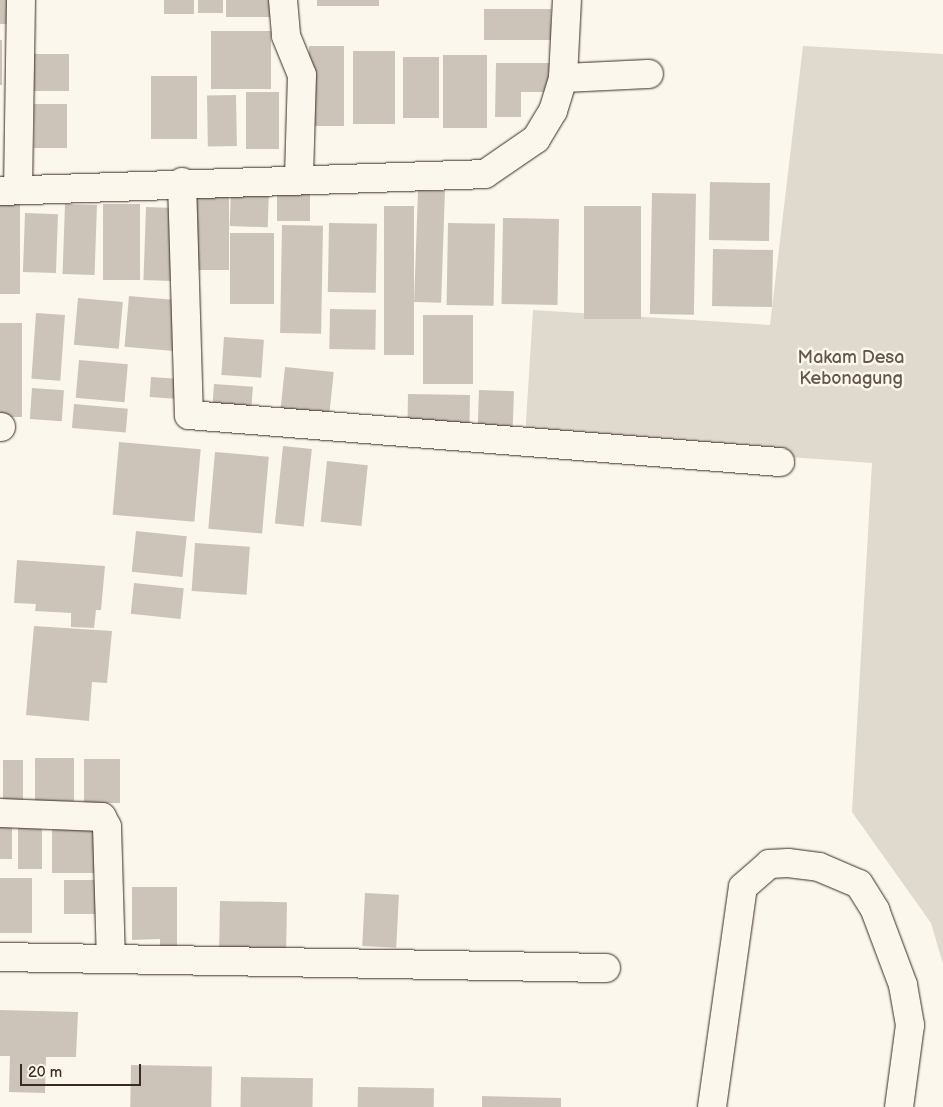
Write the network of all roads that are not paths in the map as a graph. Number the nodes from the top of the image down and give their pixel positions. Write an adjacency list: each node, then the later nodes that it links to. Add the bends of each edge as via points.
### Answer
1 (20, 0): 8 (street)
2 (283, 0): 6 (street, via 286,36 302,75)
3 (567, 0): 5 (street)
4 (649, 74): 5 (street)
5 (563, 78): 6 (street, via 553,111 536,139 485,174)
6 (299, 179): 7 (street)
7 (182, 182): 8 (street); 9 (street, via 189,415)
8 (9, 190)
9 (780, 462)
10 (0, 813): 12 (street, via 102,817 107,827)
11 (0, 957): 12 (street)
12 (111, 959): 13 (street)
13 (606, 968)
14 (712, 1107): 15 (street, via 742,887 768,864 788,863 819,867 859,884 875,910 903,985 910,1025)
15 (899, 1107)

